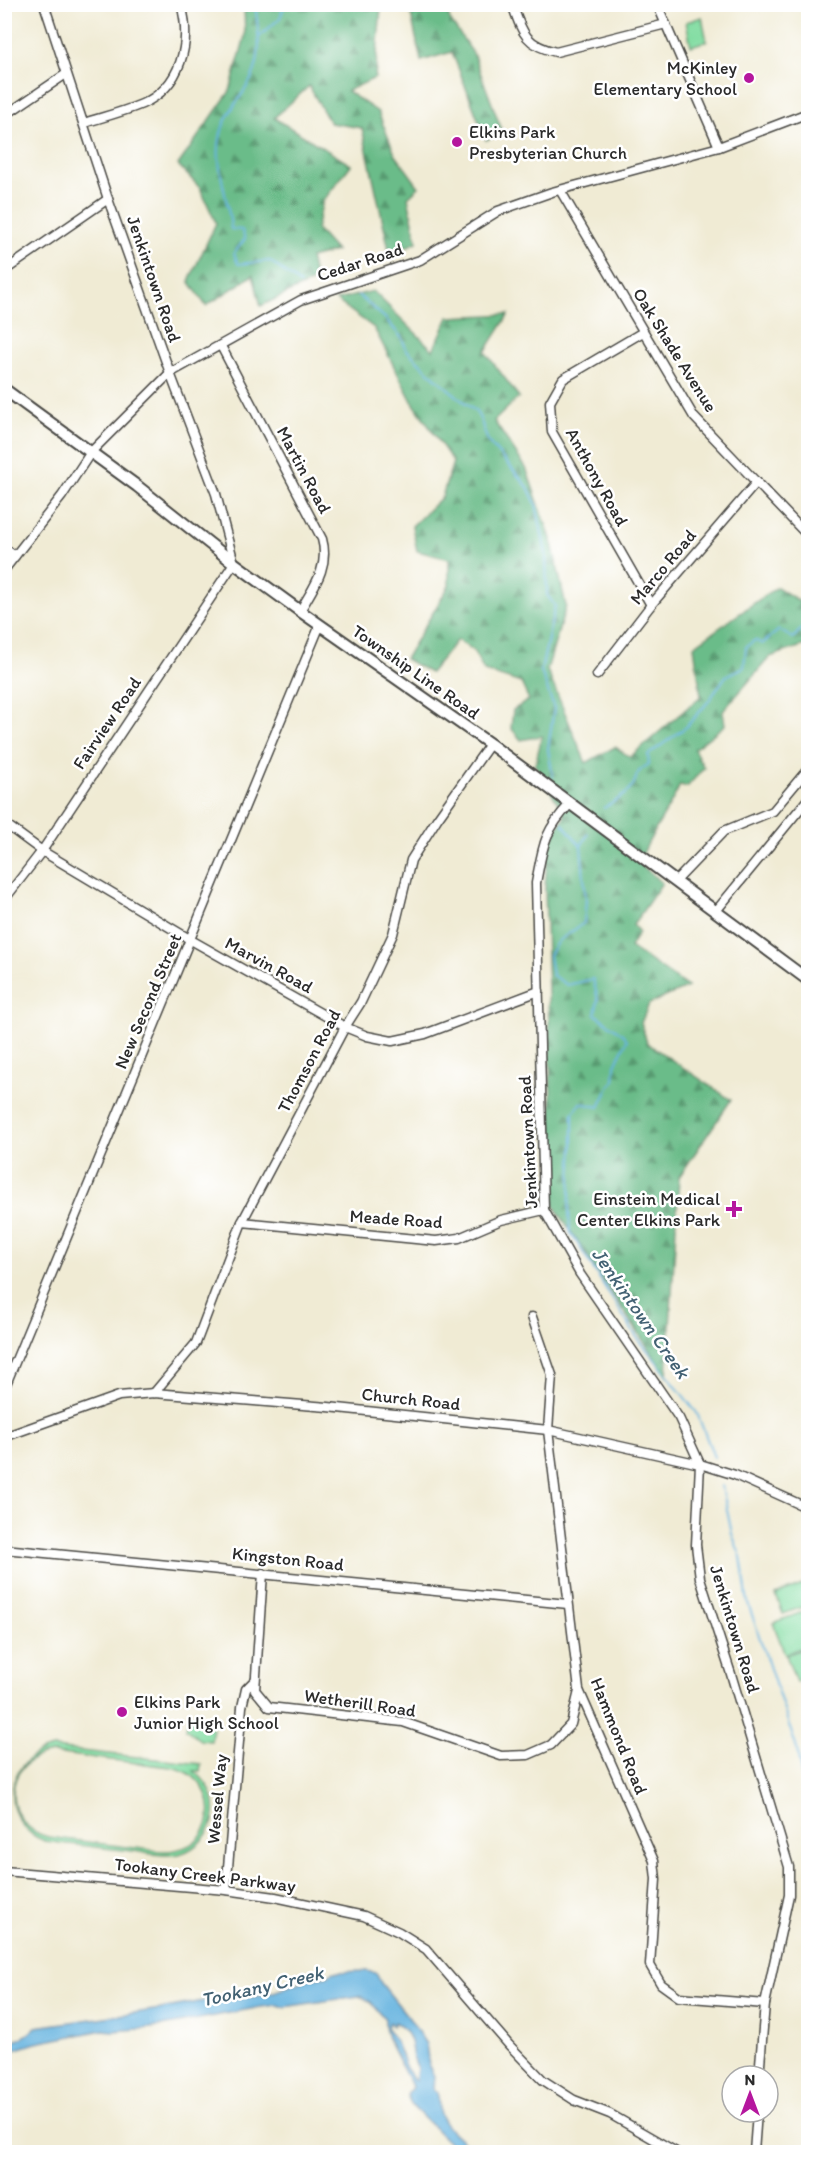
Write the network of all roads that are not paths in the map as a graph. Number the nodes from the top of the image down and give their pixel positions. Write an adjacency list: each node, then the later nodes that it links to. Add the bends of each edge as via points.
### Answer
1 (44, 4): 6 (street, Jenkintown Road)
2 (182, 4): 9 (street, via 184,54 166,87 143,104)
3 (512, 4): 5 (street, via 529,40 540,49 556,52)
4 (657, 4): 5 (street)
5 (666, 24): 10 (street)
6 (66, 74): 8 (street); 9 (street, Jenkintown Road)
7 (808, 113): 10 (street, Cedar Road)
8 (4, 116)
9 (84, 123): 12 (street, Jenkintown Road)
10 (719, 147): 11 (street, Cedar Road)
11 (560, 190): 14 (street, Oak Shade Avenue); 15 (street, Cedar Road, via 498,211 420,260 300,300)
12 (108, 199): 13 (street); 16 (street, Jenkintown Road)
13 (4, 271)
14 (643, 333): 19 (street, Oak Shade Avenue, via 694,417); 25 (street, Anthony Road, via 563,379 550,402 552,432)
15 (221, 346): 16 (street, Cedar Road); 26 (street, Martin Road, via 322,539 323,569)
16 (170, 373): 18 (street, Cedar Road); 23 (street, Jenkintown Road, via 216,494)
17 (4, 389): 18 (main road, Township Line Road)
18 (92, 452): 22 (street, Cedar Road); 23 (main road, Township Line Road)
19 (757, 482): 20 (street, Oak Shade Avenue); 25 (street, Marco Road)
20 (808, 536)
21 (4, 548): 22 (street)
22 (15, 556): 24 (street, Cedar Road)
23 (234, 563): 26 (main road, Township Line Road); 34 (street, Fairview Road)
24 (4, 570)
25 (651, 605): 28 (street, Marco Road)
26 (300, 611): 27 (main road, Township Line Road)
27 (320, 625): 29 (main road, Township Line Road); 38 (street, New Second Street)
28 (597, 675)
29 (490, 744): 32 (main road, Township Line Road); 41 (street, Thomson Road, via 411,861 393,934)
30 (808, 769): 35 (street, via 773,811 724,831)
31 (808, 799): 37 (street)
32 (570, 804): 35 (main road, Township Line Road); 40 (street, Jenkintown Road, via 554,819 544,839 538,872)
33 (4, 823): 34 (street, Marvin Road)
34 (42, 851): 36 (street, Fairview Road); 38 (street, Marvin Road)
35 (676, 881): 37 (main road, Township Line Road)
36 (4, 900)
37 (716, 911): 39 (main road, Township Line Road)
38 (191, 940): 41 (street, Marvin Road); 45 (street, New Second Street)
39 (808, 980)
40 (539, 991): 41 (street, Marvin Road, via 425,1034 392,1041); 42 (street, Jenkintown Road)
41 (345, 1027): 43 (street, Thomson Road)
42 (544, 1210): 43 (street, Meade Road, via 501,1220 459,1238 436,1241); 49 (street, Jenkintown Road, via 580,1274 678,1418)
43 (242, 1222): 46 (street, Thomson Road, via 196,1343)
44 (532, 1317): 47 (street, Hammond Road, via 552,1375)
45 (4, 1389)
46 (154, 1393): 47 (street, Church Road); 48 (street, Church Road, via 119,1396)
47 (548, 1430): 49 (street, Church Road); 53 (street, Hammond Road)
48 (4, 1437)
49 (700, 1464): 50 (street, Church Road, via 735,1475); 58 (street, Jenkintown Road, via 696,1545 700,1578 789,1867 789,1895)
50 (808, 1508)
51 (4, 1549): 52 (street, Kingston Road)
52 (263, 1573): 53 (street, Kingston Road); 54 (street)
53 (568, 1604): 55 (street, Hammond Road)
54 (255, 1680): 55 (street, Wetherill Road, via 255,1690 269,1707 404,1722 501,1756 528,1755 550,1745 571,1724); 57 (street, Wessel Way, via 246,1689 242,1707)
55 (579, 1690): 58 (street, Hammond Road, via 654,1861 650,1965 661,1984 678,1997)
56 (4, 1871): 57 (street, Tookany Creek Parkway)
57 (226, 1890): 61 (street, Tookany Creek Parkway, via 364,1916 399,1932 426,1949 543,2080)
58 (765, 2004): 59 (street, Jenkintown Road)
59 (760, 2064)
60 (756, 2124): 62 (street)
61 (675, 2152)
62 (754, 2152)

